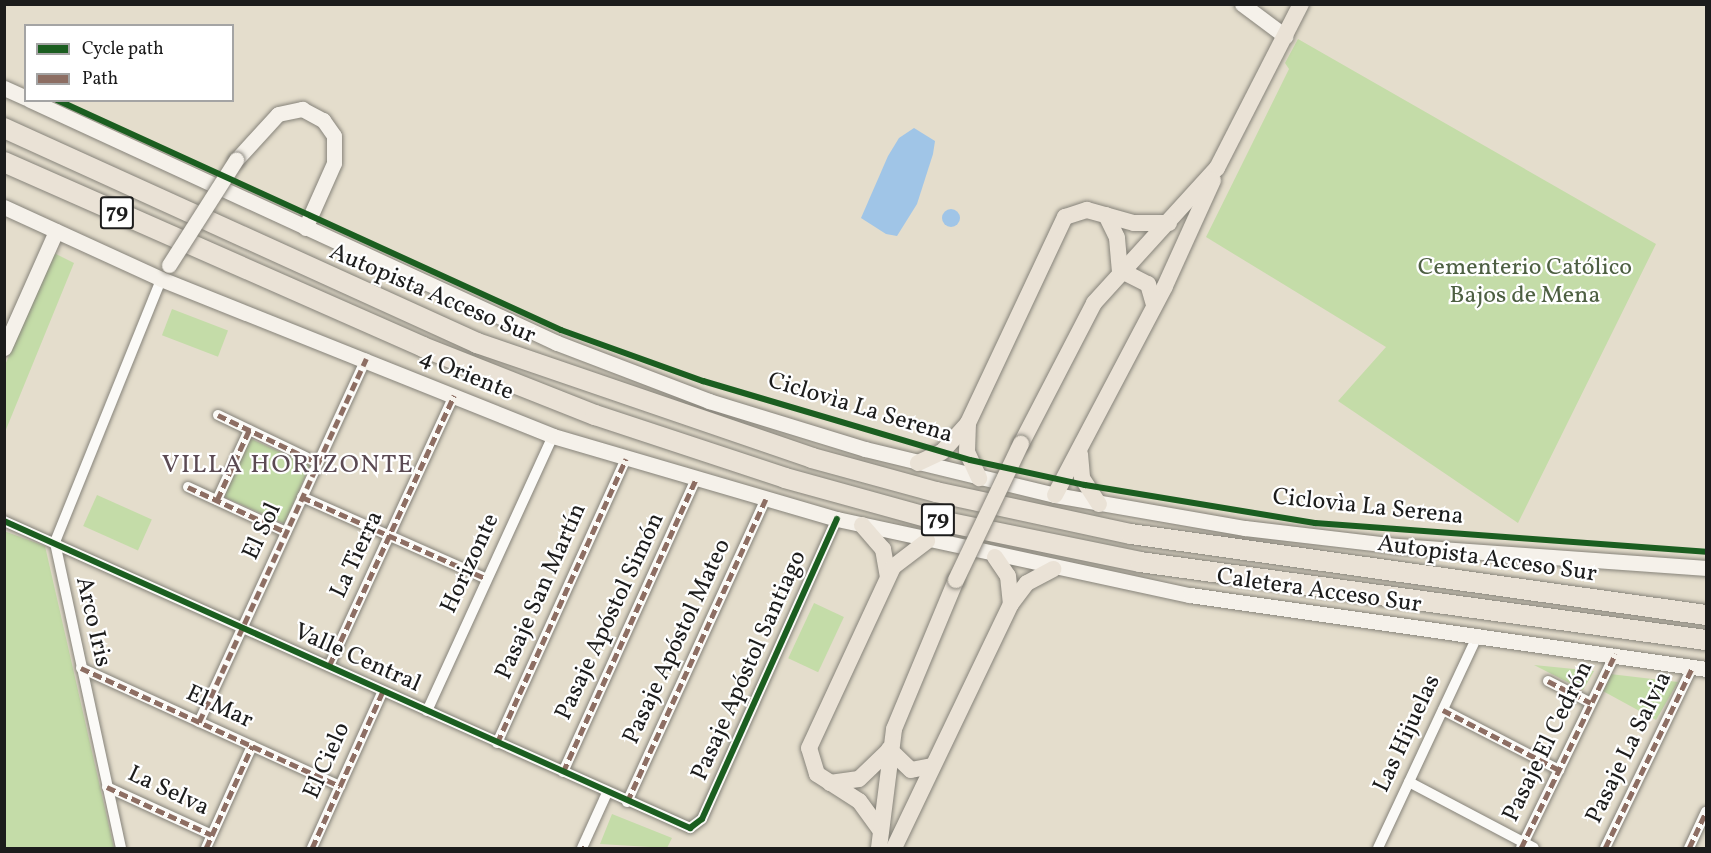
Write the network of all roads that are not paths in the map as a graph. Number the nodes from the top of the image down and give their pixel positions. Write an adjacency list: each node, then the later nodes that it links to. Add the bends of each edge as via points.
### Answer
1 (1242, 4): 3 (main road)
2 (1301, 4): 3 (main road)
3 (1285, 36): 9 (main road)
4 (4, 88): 5 (main road)
5 (24, 97)
6 (34, 102): 13 (main road)
7 (4, 128): 50 (highway, Autopista Acceso Sur / 79, via 456,334 631,400 812,458 956,497 1131,534)
8 (4, 162): 53 (highway, Autopista Acceso Sur / 79, via 423,348 595,415 785,478 941,521 1140,562)
9 (1217, 168): 12 (main road); 17 (main road)
10 (4, 207): 14 (main road, 4 Oriente)
11 (1106, 215): 12 (main road); 15 (main road, via 1117,238); 22 (main road, via 1075,211 1054,229 1009,341)
12 (1169, 223): 15 (main road)
13 (305, 228): 16 (main road, bridge, via 334,163 334,136 323,120 302,109 278,114 236,160); 28 (main road, via 605,362 760,418)
14 (56, 231): 16 (main road, 4 Oriente); 18 (main road)
15 (1120, 270): 17 (main road, via 1148,284); 66 (main road, bridge, via 1083,321 1021,444 908,688)
16 (161, 279): 19 (main road, 4 Oriente); 42 (street)
17 (1154, 305): 25 (main road)
18 (4, 348)
19 (366, 359): 20 (main road, 4 Oriente); 27 (street, El Sol)
20 (454, 395): 24 (main road, 4 Oriente); 41 (street, La Tierra)
21 (218, 416): 23 (street)
22 (968, 423): 28 (main road, via 942,452); 29 (main road, via 968,452)
23 (249, 430): 27 (street); 35 (street)
24 (553, 436): 26 (main road, 4 Oriente); 48 (street, Horizonte)
25 (1080, 454): 32 (main road); 36 (main road, via 1082,478)
26 (626, 459): 30 (main road, 4 Oriente); 64 (street, Pasaje San Martín)
27 (318, 463): 33 (street, El Sol)
28 (918, 463): 29 (main road)
29 (979, 478): 32 (main road)
30 (696, 479): 34 (main road, 4 Oriente); 69 (street, Pasaje Apóstol Simón)
31 (188, 487): 35 (street)
32 (1055, 495): 36 (main road)
33 (302, 496): 40 (street, El Sol); 41 (street)
34 (766, 499): 37 (main road, 4 Oriente); 75 (street, Pasaje Apóstol Mateo)
35 (217, 500): 40 (street)
36 (1099, 504): 45 (main road, via 1319,537)
37 (837, 519): 39 (main road, 4 Oriente); 77 (street, Pasaje Apóstol Santiago)
38 (4, 521): 42 (street, Valle Central)
39 (861, 525): 43 (main road, 4 Oriente); 47 (main road, via 883,549)
40 (286, 532): 51 (street, El Sol)
41 (389, 536): 48 (street); 55 (street, La Tierra)
42 (55, 542): 51 (street, Valle Central); 57 (street, Arco Iris)
43 (927, 542): 44 (main road, Caletera Acceso Sur); 47 (main road, via 906,553)
44 (995, 557): 46 (main road, Caletera Acceso Sur); 49 (main road, via 1008,576)
45 (1707, 568)
46 (1053, 569): 49 (main road, via 1027,583); 52 (main road, Caletera Acceso Sur, via 1269,608)
47 (888, 576): 71 (main road, via 810,741 810,762)
48 (487, 579): 62 (street, Horizonte)
49 (1011, 604): 67 (main road)
50 (1707, 615)
51 (243, 627): 55 (street, Valle Central); 63 (street, El Sol)
52 (1477, 636): 54 (main road, Caletera Acceso Sur); 61 (street, Las Hijuelas)
53 (1707, 640)
54 (1615, 654): 56 (main road, Caletera Acceso Sur); 60 (street, Pasaje El Cedrón)
55 (329, 666): 59 (street, Valle Central)
56 (1700, 667): 88 (street, Pasaje La Salvia)
57 (81, 668): 63 (street, El Mar); 73 (street, Arco Iris)
58 (1548, 681): 60 (street)
59 (383, 691): 62 (street, Valle Central); 72 (street, El Cielo)
60 (1591, 703): 68 (street, Pasaje El Cedrón)
61 (1443, 710): 68 (street); 70 (street, Las Hijuelas)
62 (427, 711): 64 (street, Valle Central)
63 (199, 722): 65 (street, El Mar)
64 (497, 742): 69 (street, Valle Central)
65 (252, 746): 72 (street, El Mar); 79 (street)
66 (889, 749): 67 (main road, via 911,770); 71 (main road, via 868,773); 78 (main road)
67 (932, 766): 86 (main road)
68 (1559, 770): 80 (street, Pasaje El Cedrón)
69 (563, 772): 74 (street, Valle Central)
70 (1409, 782): 80 (street); 87 (street, Las Hijuelas)
71 (829, 783): 78 (main road, via 858,801)
72 (340, 786): 84 (street, El Cielo)
73 (107, 787): 79 (street, La Selva); 82 (street, Arco Iris)
74 (607, 793): 75 (street, Valle Central); 81 (street)
75 (627, 802): 77 (street, Valle Central, via 685,828)
76 (1707, 812): 89 (street)
77 (694, 826)
78 (881, 831): 85 (main road)
79 (212, 835): 83 (street)
80 (1526, 847)
81 (582, 848)
82 (121, 849)
83 (206, 849)
84 (312, 849)
85 (879, 849)
86 (894, 849)
87 (1377, 849)
88 (1605, 849)
89 (1689, 849)

